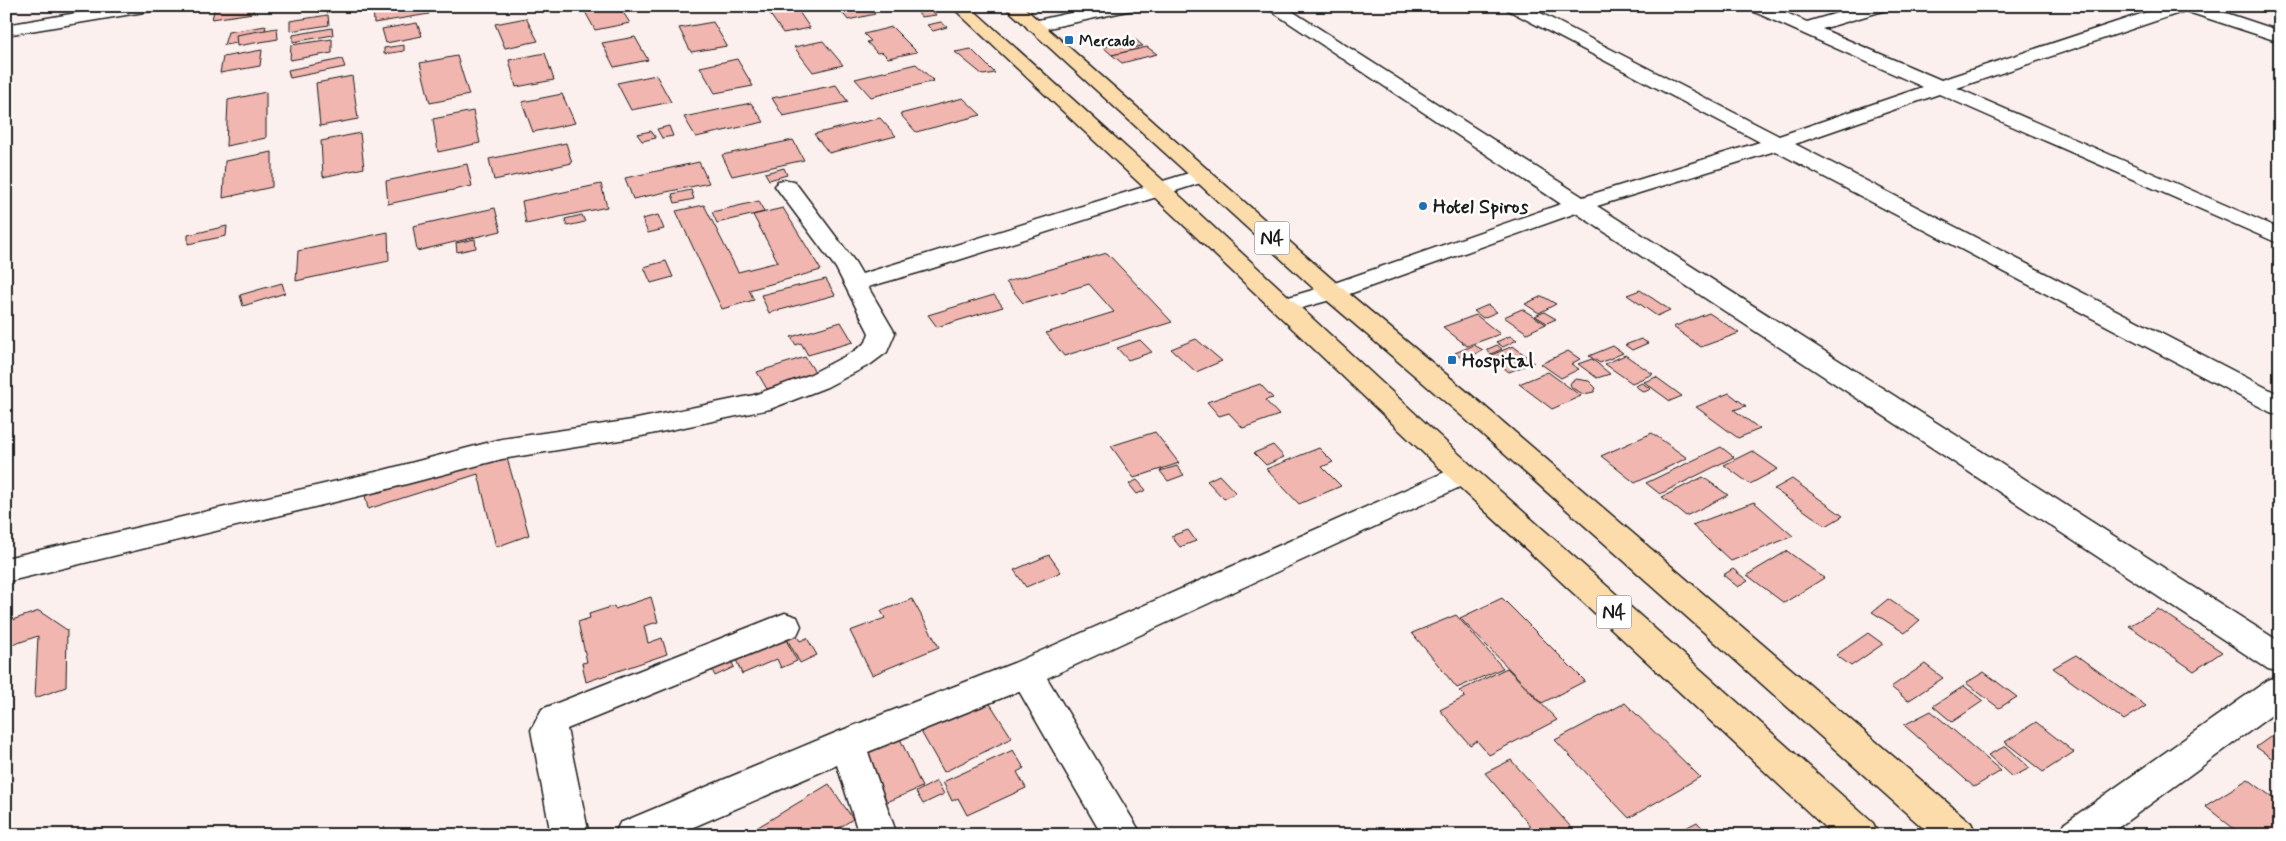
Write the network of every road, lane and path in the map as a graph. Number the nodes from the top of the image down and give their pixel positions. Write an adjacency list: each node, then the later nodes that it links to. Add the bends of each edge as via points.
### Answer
1 (150, 6): 13 (street)
2 (959, 6): 19 (highway, N4)
3 (1012, 6): 11 (highway, N4)
4 (1126, 6): 11 (street)
5 (1272, 6): 20 (street)
6 (1514, 6): 16 (street)
7 (1756, 6): 12 (street)
8 (1880, 6): 12 (street)
9 (2183, 6): 15 (street)
10 (2188, 6): 14 (street)
11 (1035, 26): 17 (highway, N4)
12 (1805, 28): 15 (street)
13 (6, 30)
14 (2280, 37)
15 (1937, 88): 16 (street); 21 (street)
16 (1776, 144): 20 (street); 25 (street)
17 (1202, 175): 19 (street); 23 (highway, N4)
18 (786, 186): 22 (street, via 847,267)
19 (1160, 190): 22 (street); 24 (highway, N4)
20 (1579, 205): 23 (street); 29 (street)
21 (2280, 237)
22 (854, 283): 27 (street, via 882,334 878,346 862,358 818,380 760,403 632,429 502,449)
23 (1332, 292): 24 (street); 38 (highway, N4)
24 (1284, 306): 26 (highway, N4)
25 (2280, 406)
26 (1463, 474): 30 (street); 37 (highway, N4)
27 (6, 570)
28 (785, 626): 33 (street, via 554,719 549,730)
29 (2280, 660)
30 (1026, 673): 32 (street); 36 (street)
31 (2280, 690): 39 (street)
32 (848, 744): 34 (street); 35 (street)
33 (570, 835)
34 (633, 835)
35 (878, 835)
36 (1123, 835)
37 (1860, 835)
38 (1958, 835)
39 (2078, 835)

